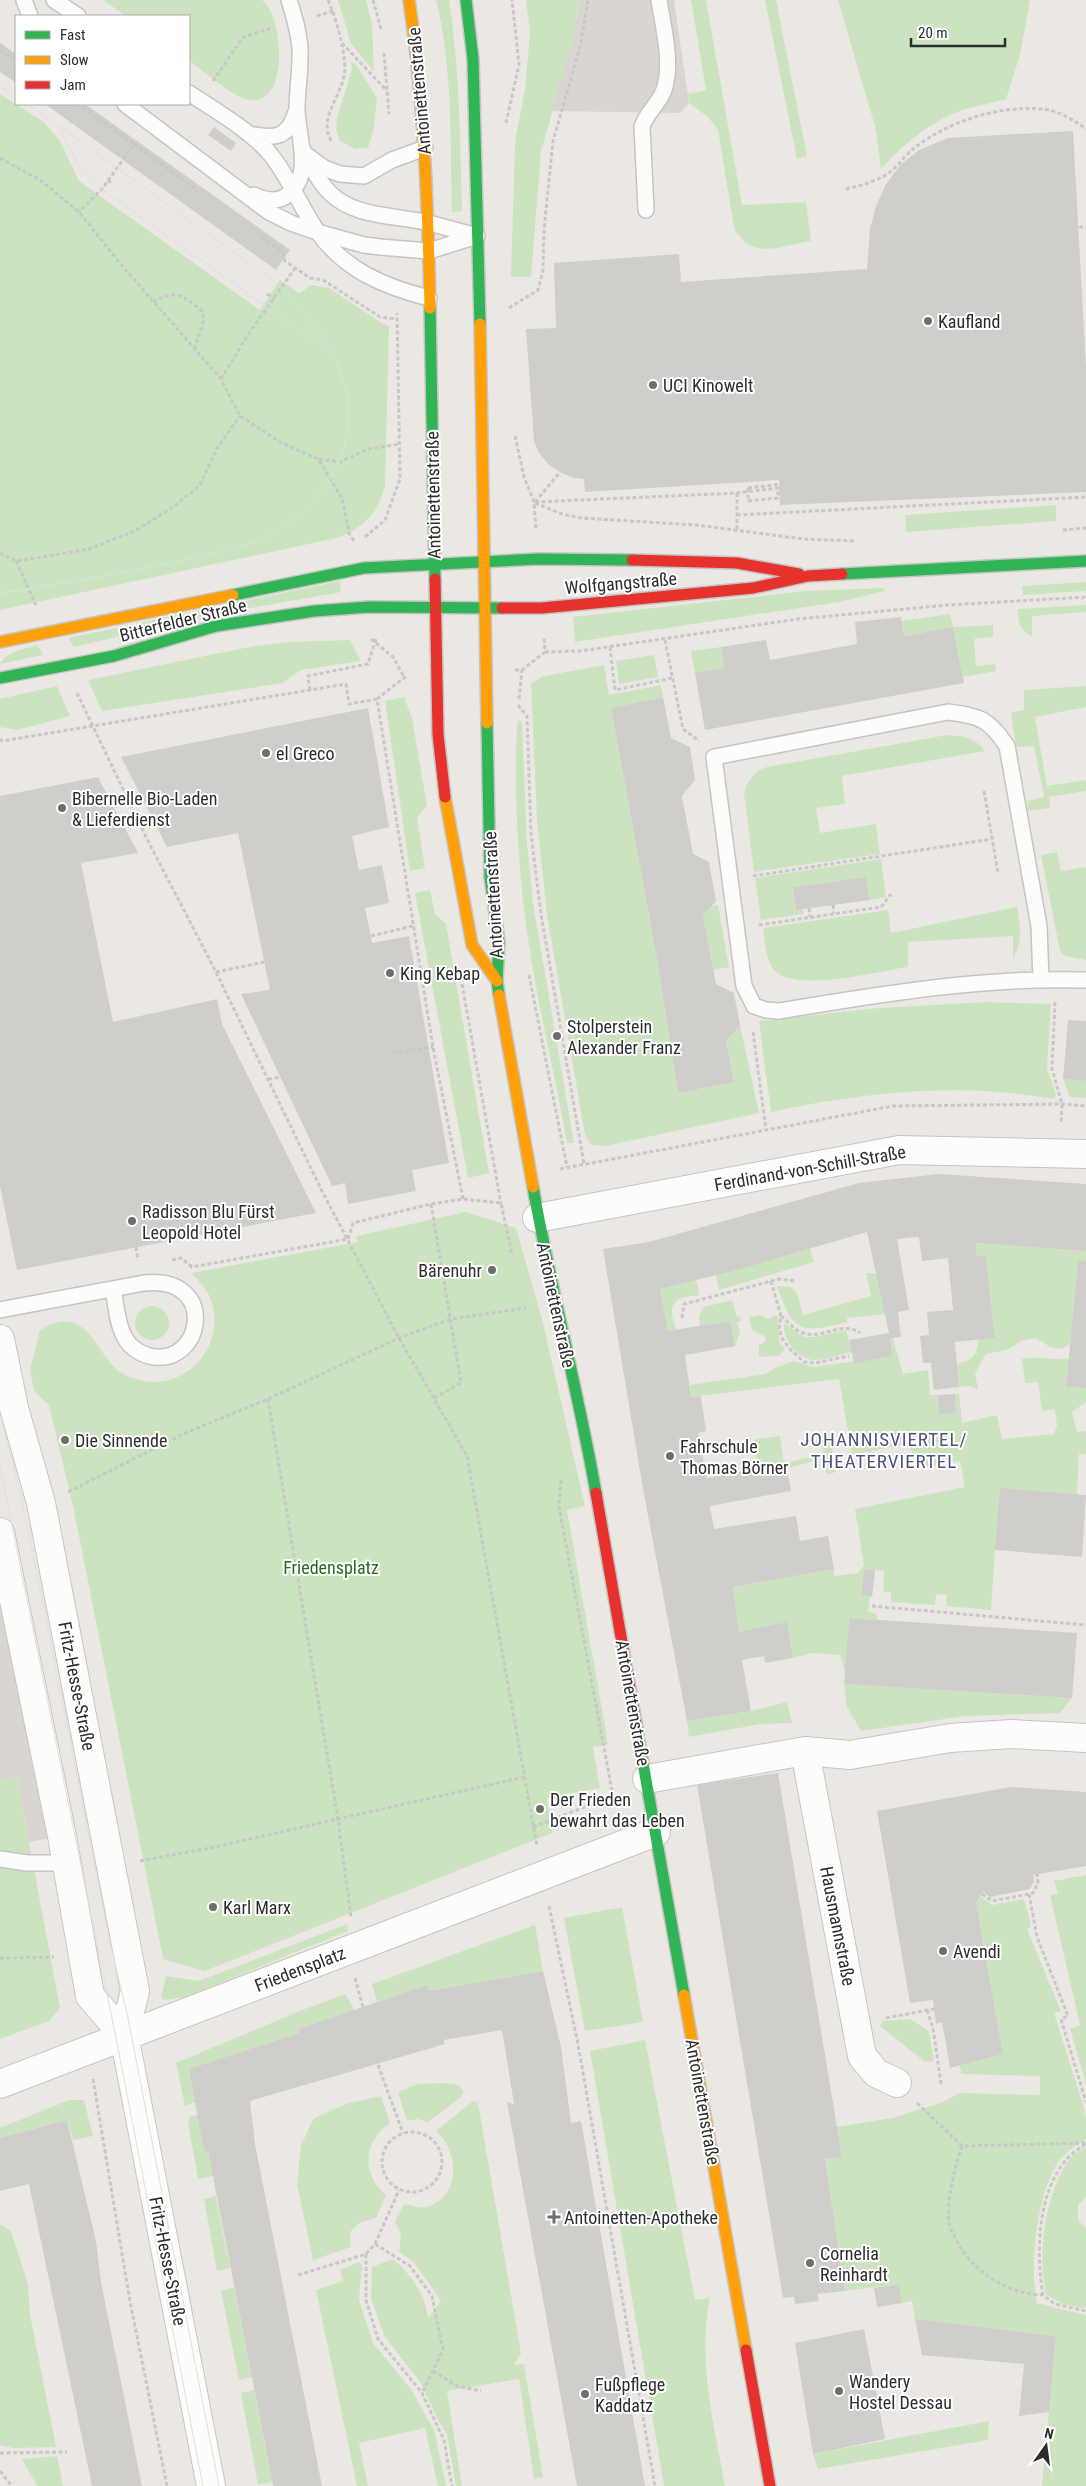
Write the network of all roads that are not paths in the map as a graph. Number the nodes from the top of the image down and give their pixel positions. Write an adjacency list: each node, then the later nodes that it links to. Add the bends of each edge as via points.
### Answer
1 (24, 0): 7 (lane)
2 (54, 0): 8 (lane)
3 (289, 0): 11 (lane, via 300,48)
4 (409, 0): 13 (main road, Antoinettenstraße, via 419,69)
5 (466, 0): 20 (main road, Antoinettenstraße, via 474,59)
6 (659, 0): 17 (lane, via 667,68 664,92 642,128)
7 (30, 15)
8 (76, 15)
9 (194, 97): 12 (lane)
10 (126, 105): 15 (lane)
11 (297, 108): 12 (lane, via 289,128 281,135 268,138); 14 (lane)
12 (249, 134): 16 (lane, via 270,154)
13 (424, 148): 14 (lane, via 392,160 364,176 352,177 324,168); 18 (main road, Antoinettenstraße)
14 (302, 150): 16 (lane, via 302,172); 18 (lane, via 330,193 348,205 370,213)
15 (240, 190): 16 (lane, via 264,200 276,201); 19 (lane, via 270,212)
16 (294, 190): 19 (lane)
17 (646, 210)
18 (428, 222): 20 (lane); 21 (main road, Antoinettenstraße)
19 (317, 232): 21 (lane, via 364,245); 22 (lane, via 361,274 396,290)
20 (477, 236): 21 (lane); 24 (main road, Antoinettenstraße)
21 (429, 250): 22 (main road, Antoinettenstraße)
22 (429, 298): 25 (main road, Antoinettenstraße)
23 (1086, 561): 26 (main road, Wolfgangstraße)
24 (484, 562): 25 (main road, Wolfgangstraße); 26 (main road, Wolfgangstraße, via 576,559 737,563); 28 (main road, Antoinettenstraße)
25 (435, 563): 27 (main road, Antoinettenstraße); 29 (main road, Bitterfelder Straße, via 364,568)
26 (808, 576): 28 (main road, Wolfgangstraße, via 754,588 542,608)
27 (436, 606): 28 (main road, Wolfgangstraße); 30 (main road, Bitterfelder Straße, via 357,608 248,620 216,626 114,656); 33 (main road, Antoinettenstraße, via 438,734 444,790 472,945)
28 (485, 607): 33 (main road, Antoinettenstraße, via 490,877 498,942)
29 (0, 642)
30 (0, 678)
31 (1041, 980): 31 (lane, via 1039,926 1008,746 994,727 972,715 948,712 714,757 744,986 754,1006 779,1011 928,988); 32 (lane)
32 (1086, 980)
33 (497, 981): 35 (main road, Antoinettenstraße)
34 (1086, 1154): 35 (street, Ferdinand-von-Schill-Straße, via 899,1150)
35 (537, 1218): 42 (main road, Antoinettenstraße, via 559,1328 586,1437)
36 (113, 1290): 36 (lane, via 124,1338 142,1354 167,1356 188,1342 196,1319 187,1295 177,1287 166,1282 153,1282); 37 (lane)
37 (0, 1310)
38 (0, 1339): 46 (street, Fritz-Hesse-Straße, via 14,1408 41,1503 135,1992)
39 (0, 1532): 45 (street)
40 (1086, 1738): 41 (street, via 1011,1734 950,1738 850,1755)
41 (805, 1751): 42 (street); 47 (street, Hausmannstraße, via 862,2056 876,2073)
42 (647, 1779): 43 (main road, Antoinettenstraße)
43 (656, 1832): 46 (street, Friedensplatz); 50 (main road, Antoinettenstraße)
44 (0, 1859): 45 (lane)
45 (66, 1863): 46 (street, via 90,1996)
46 (124, 2035): 48 (street, Friedensplatz); 49 (street, Fritz-Hesse-Straße)
47 (897, 2083)
48 (0, 2084)
49 (211, 2486)
50 (770, 2486)

